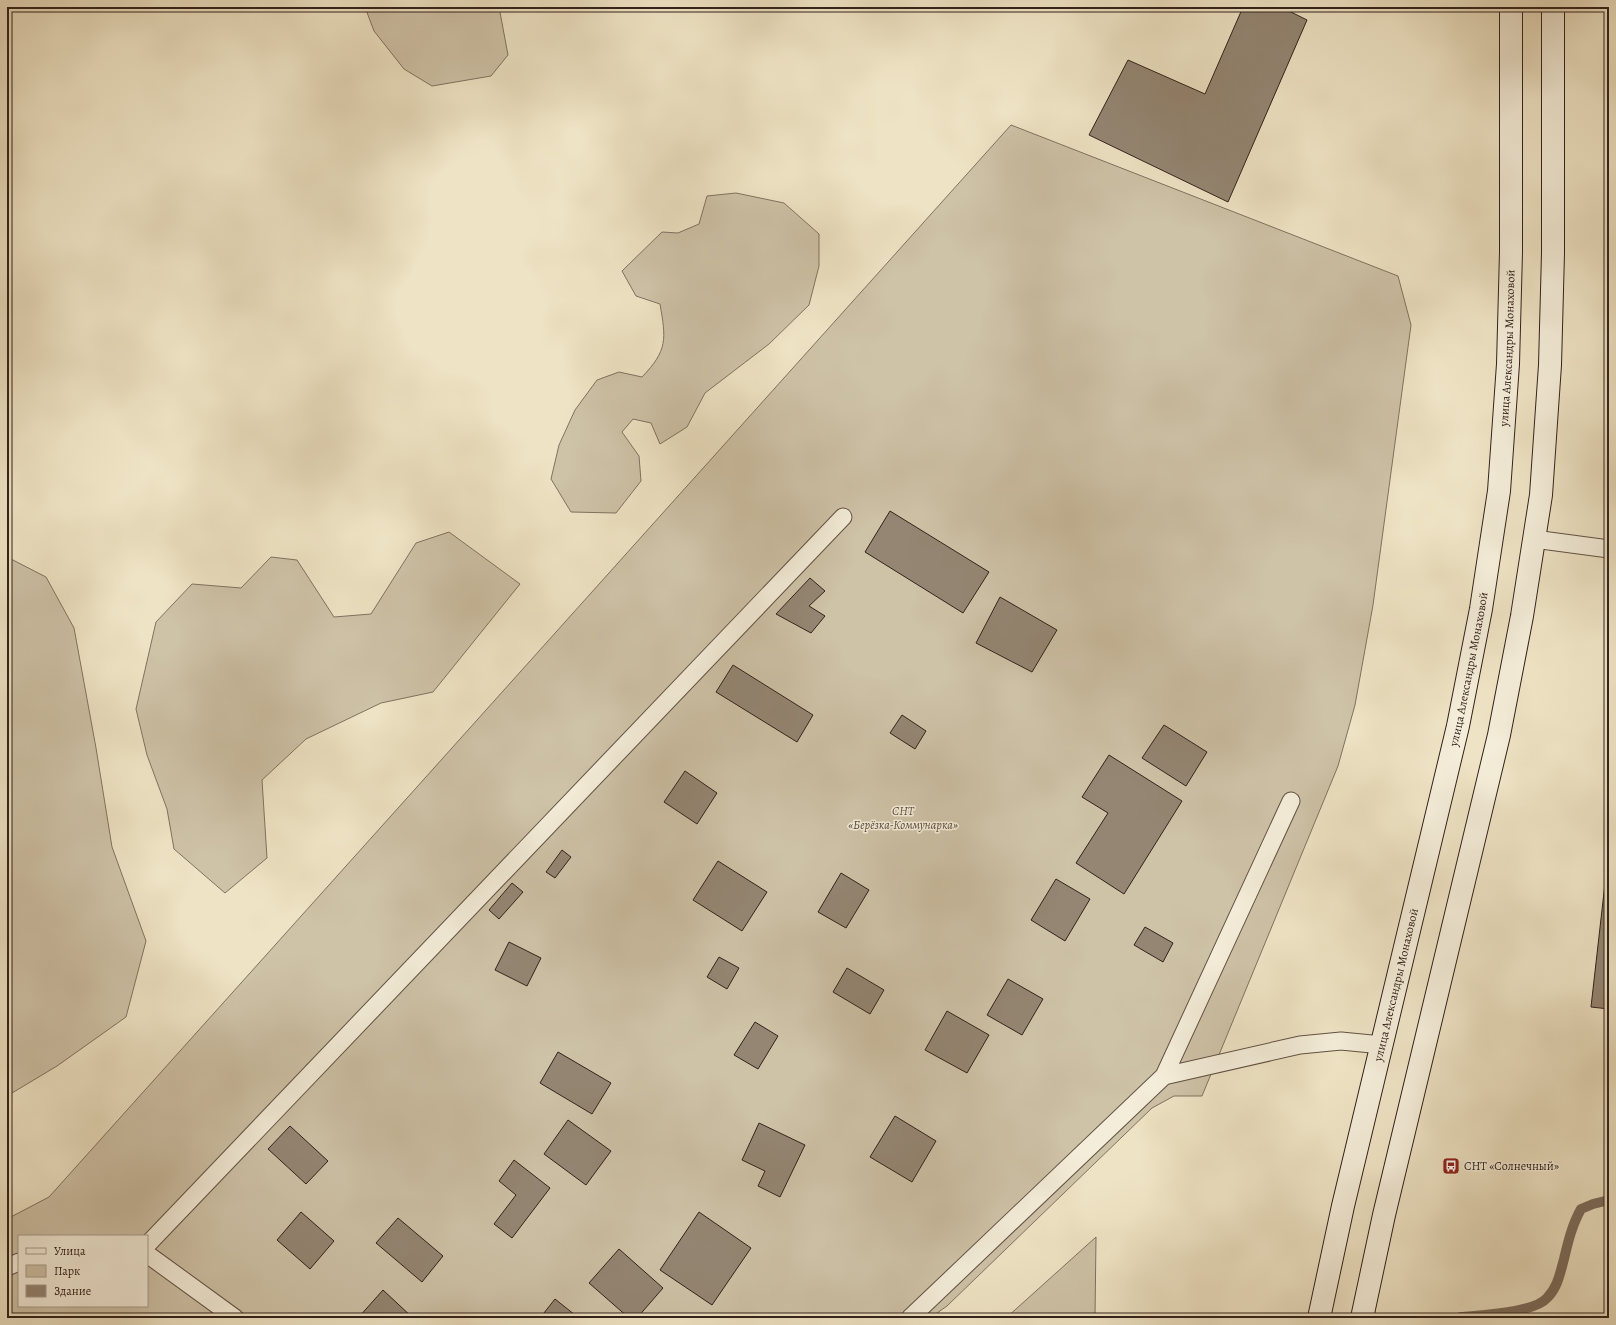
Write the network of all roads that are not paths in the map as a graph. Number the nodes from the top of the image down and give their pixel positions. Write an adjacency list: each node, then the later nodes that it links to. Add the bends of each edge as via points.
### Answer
1 (1511, 7): 7 (main road, улица Александры Монаховой, via 1511,244 1508,356 1499,491 1481,609 1458,726)
2 (1553, 7): 4 (main road, via 1553,253 1550,365)
3 (843, 518): 9 (lane)
4 (1534, 540): 5 (lane); 16 (main road, via 1499,734 1384,1215)
5 (1609, 549)
6 (1291, 801): 8 (lane)
7 (1382, 1044): 8 (lane, via 1341,1041 1300,1045); 15 (main road, улица Александры Монаховой)
8 (1164, 1076): 14 (lane)
9 (148, 1244)
10 (148, 1255): 13 (lane)
11 (18, 1262): 12 (lane)
12 (7, 1267)
13 (235, 1318)
14 (910, 1318)
15 (1319, 1318)
16 (1362, 1318)

